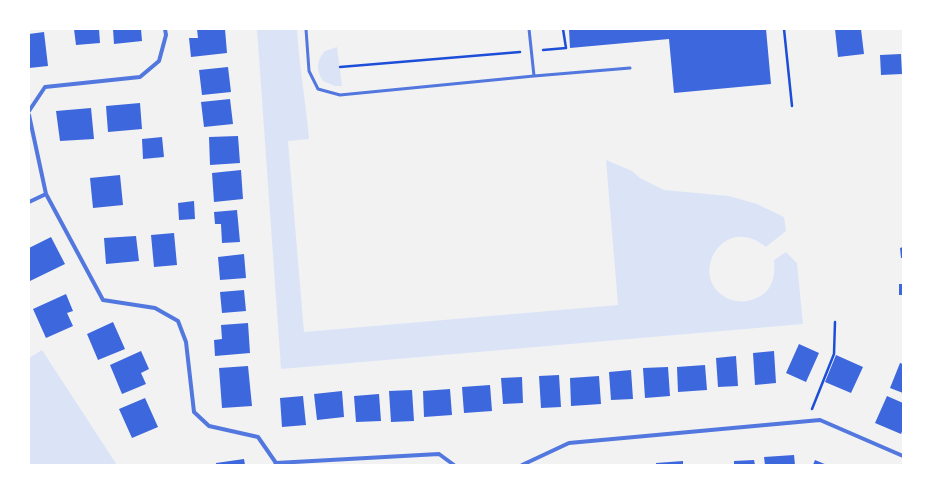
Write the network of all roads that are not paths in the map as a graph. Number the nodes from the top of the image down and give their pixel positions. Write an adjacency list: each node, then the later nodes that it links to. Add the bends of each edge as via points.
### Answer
1 (165, 29): 6 (street, via 166,35 159,61 140,77 45,87)
2 (306, 29): 5 (lane, via 310,70 318,89 340,95)
3 (529, 29): 5 (lane)
4 (630, 68): 5 (lane)
5 (534, 76)
6 (29, 111)
7 (29, 115): 8 (street)
8 (46, 194): 9 (street); 11 (street, via 103,300 155,308 178,322 186,342 194,412 209,426 258,437)
9 (29, 202)
10 (903, 456): 13 (street, via 820,420 569,443)
11 (276, 464): 12 (street, via 439,454)
12 (454, 465)
13 (522, 465)

